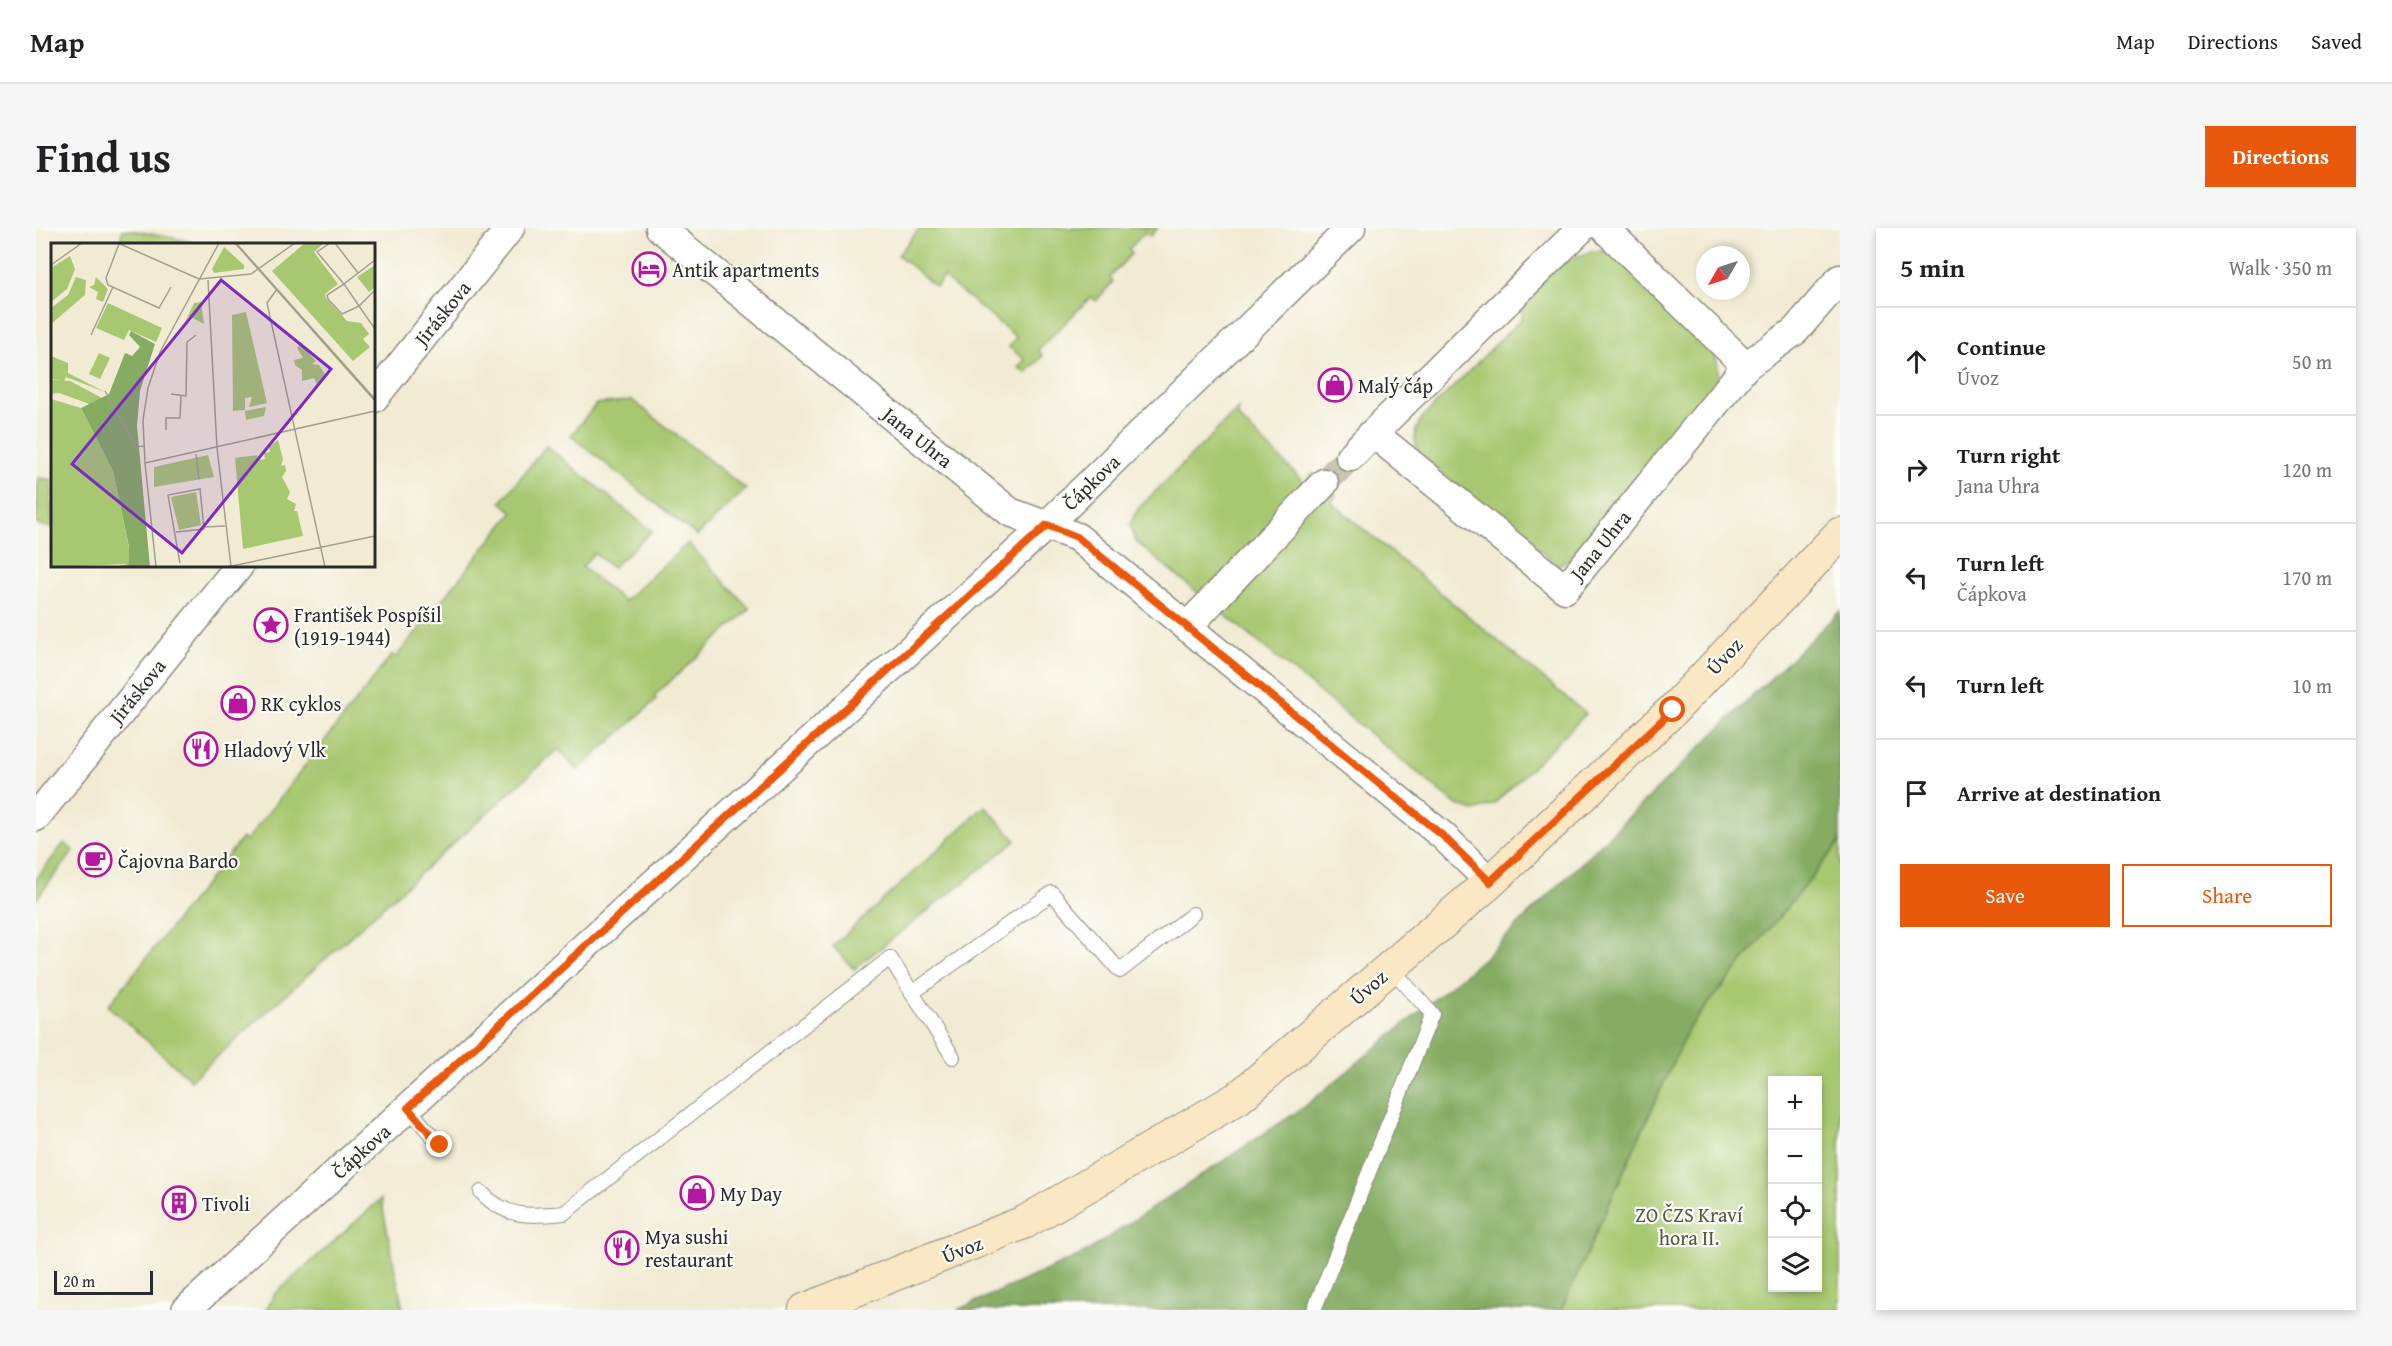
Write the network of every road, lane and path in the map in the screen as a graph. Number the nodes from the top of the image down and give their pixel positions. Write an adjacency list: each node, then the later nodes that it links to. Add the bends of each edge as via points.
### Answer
1 (510, 228): 8 (street, Jiráskova)
2 (660, 228): 12 (street, Jana Uhra, via 1010,512)
3 (1351, 228): 12 (street, Čápkova)
4 (1582, 228): 9 (street)
5 (1604, 228): 7 (street)
6 (1840, 279): 7 (street, Jana Uhra, via 1795,331)
7 (1746, 366): 9 (street, Jana Uhra, via 1565,589)
8 (375, 397)
9 (1373, 433): 10 (street)
10 (1350, 457)
11 (1324, 483): 15 (street)
12 (1047, 525): 15 (street, Jana Uhra, via 1077,537); 22 (street, Čápkova)
13 (1840, 534): 17 (main road, Úvoz, via 1673,710)
14 (237, 567): 16 (street, Jiráskova)
15 (1187, 627): 17 (street, Jana Uhra, via 1443,836)
16 (36, 817)
17 (1490, 882): 19 (main road, Úvoz)
18 (1193, 914): 20 (lane, via 1120,971 1052,893)
19 (1391, 968): 26 (main road, Úvoz, via 1238,1098 1055,1205 1002,1233); 27 (lane, via 1432,1014)
20 (912, 993): 21 (lane); 24 (lane, via 890,958 564,1213 524,1216 492,1204)
21 (953, 1057)
22 (408, 1108): 23 (lane); 25 (street, Čápkova)
23 (440, 1145)
24 (481, 1192)
25 (186, 1310)
26 (805, 1310)
27 (1314, 1310)

